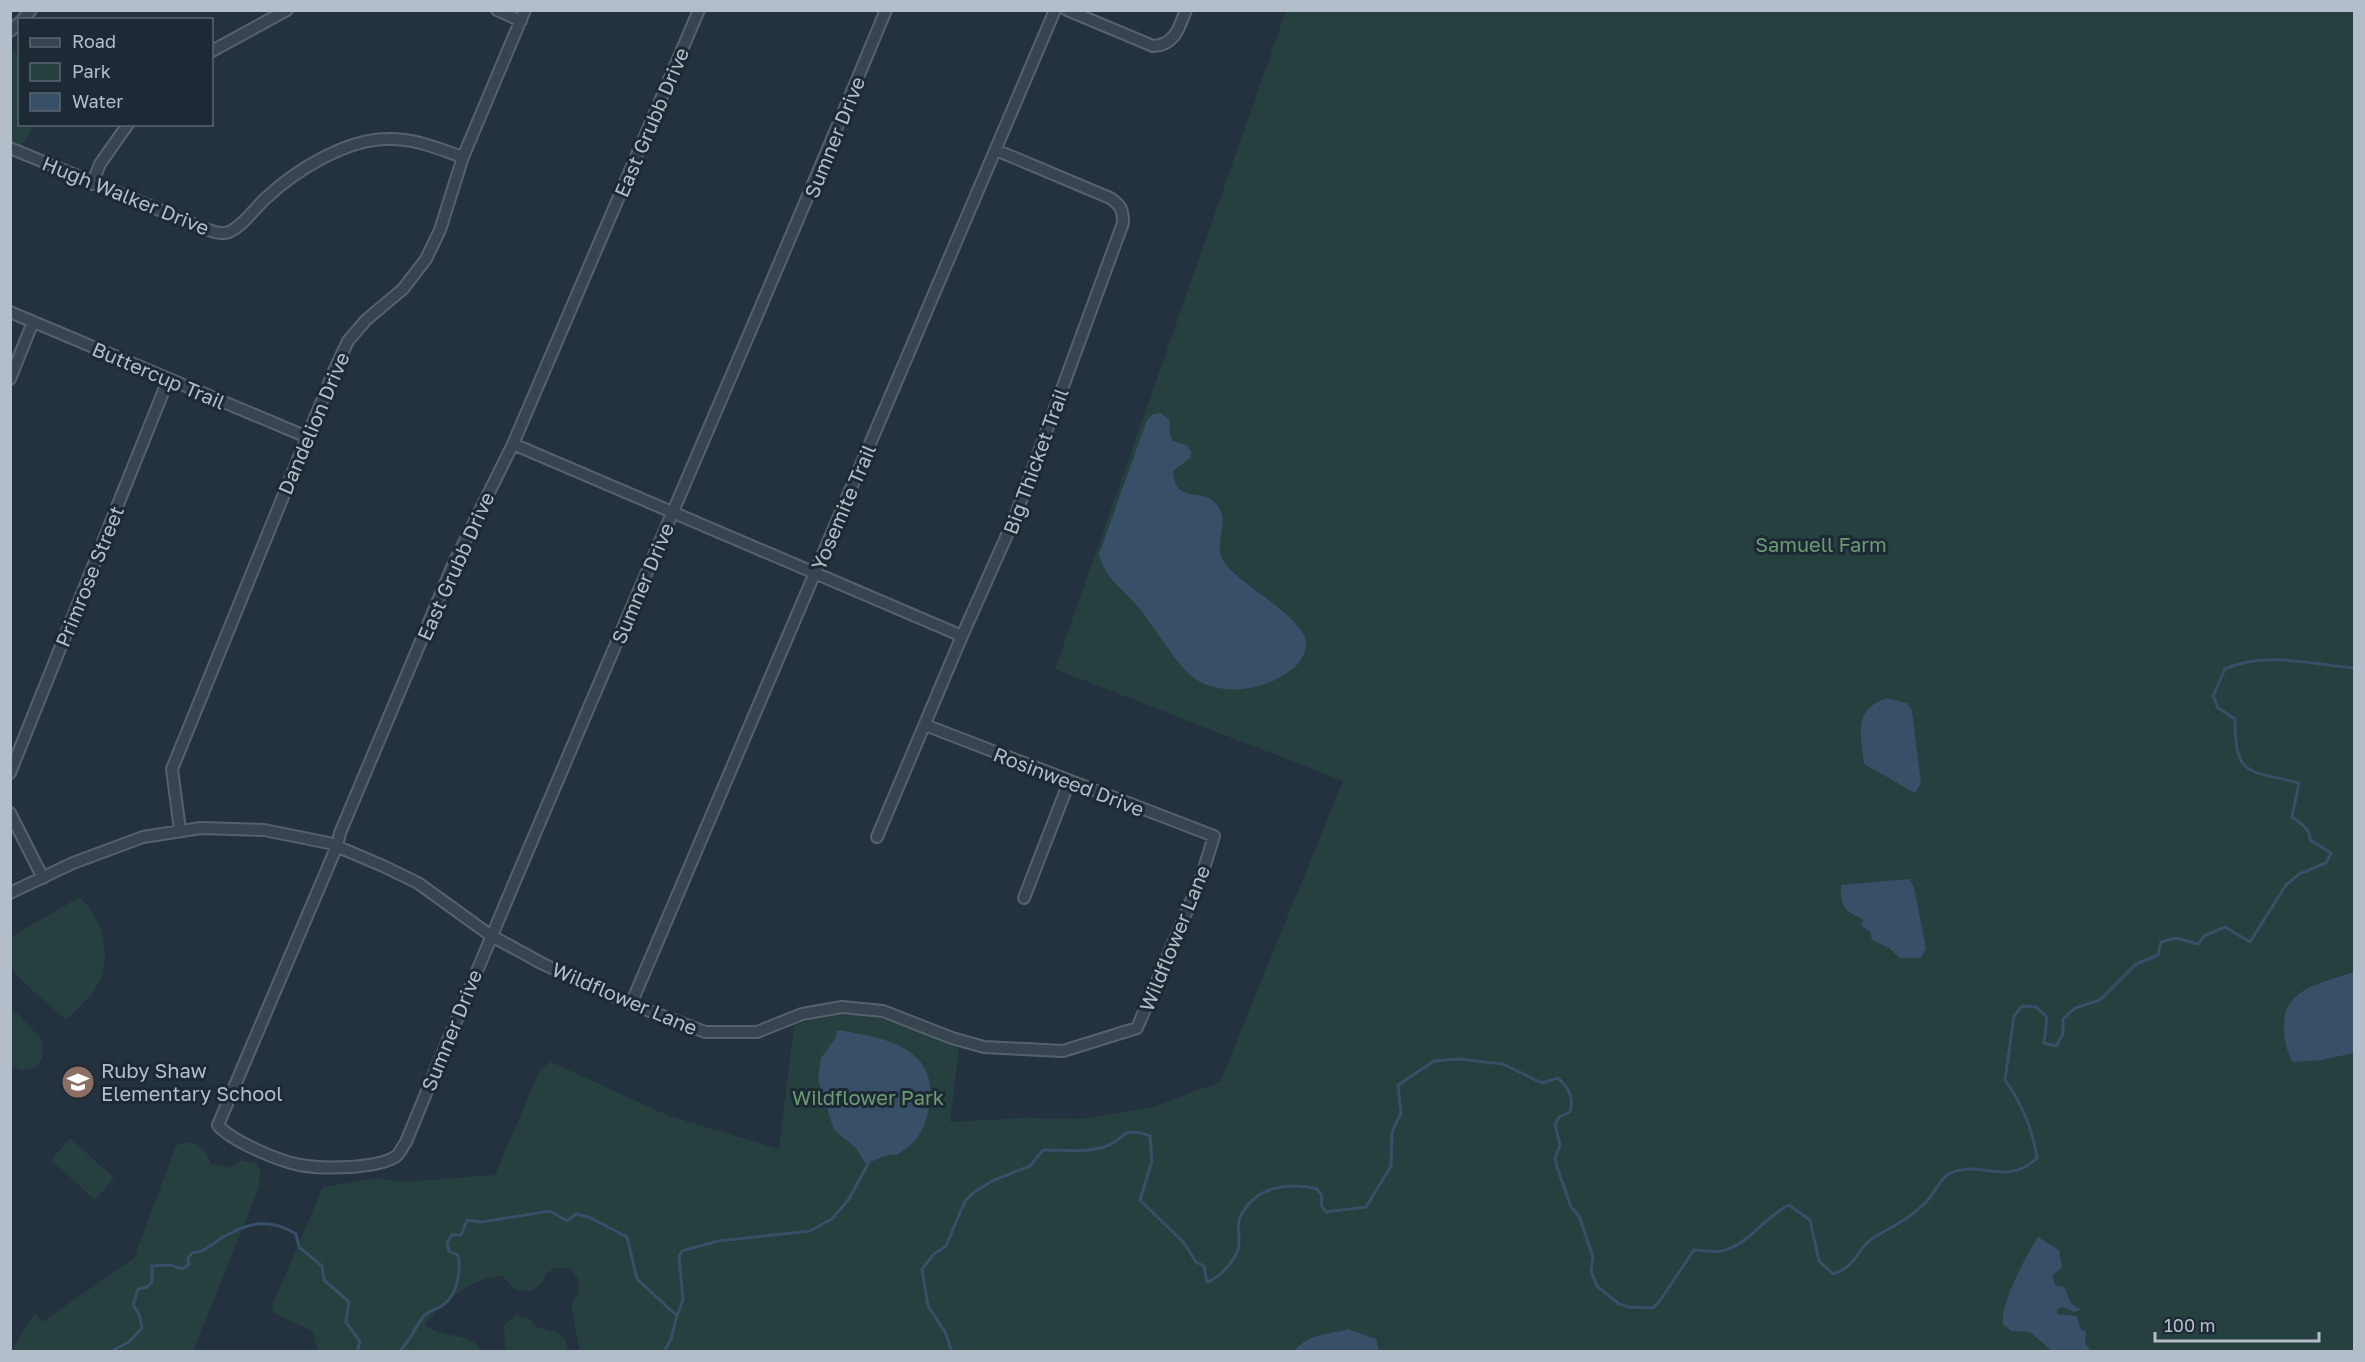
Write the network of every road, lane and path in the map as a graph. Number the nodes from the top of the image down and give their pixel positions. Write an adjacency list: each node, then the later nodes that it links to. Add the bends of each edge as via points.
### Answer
1 (286, 10): 10 (street)
2 (497, 10): 9 (street)
3 (525, 10): 9 (street, Dandelion Drive)
4 (699, 10): 21 (street, East Grubb Drive)
5 (886, 10): 22 (street, Sumner Drive)
6 (1055, 10): 13 (street, Yosemite Trail)
7 (1067, 10): 8 (street, via 1153,46 1164,46 1176,33)
8 (1186, 10)
9 (521, 21): 14 (street, Dandelion Drive)
10 (213, 50)
11 (127, 126): 15 (street, via 100,164)
12 (10, 148): 15 (street, Hugh Walker Drive)
13 (996, 150): 23 (street, Yosemite Trail); 24 (street, Big Thicket Trail, via 1110,198 1123,211 1123,223 1015,517)
14 (463, 157): 15 (street, Hugh Walker Drive, via 404,139 368,141 291,178 236,228 224,233); 20 (street, Dandelion Drive, via 440,230 426,259 404,289 348,341)
15 (92, 184)
16 (10, 312): 17 (street, Buttercup Trail)
17 (33, 322): 18 (street); 19 (street, Buttercup Trail)
18 (10, 379)
19 (168, 380): 20 (street, Buttercup Trail); 26 (street, Primrose Street)
20 (307, 437): 29 (street, Dandelion Drive, via 172,769)
21 (513, 444): 22 (street); 32 (street, East Grubb Drive, via 453,565)
22 (673, 512): 23 (street); 36 (street, Sumner Drive)
23 (815, 573): 24 (street); 37 (street, Yosemite Trail)
24 (962, 636): 25 (street, Big Thicket Trail)
25 (925, 724): 27 (street, Rosinweed Drive); 31 (street, Big Thicket Trail)
26 (10, 773)
27 (1069, 782): 30 (street, Rosinweed Drive); 35 (street)
28 (10, 813): 33 (street)
29 (180, 830): 32 (street, Wildflower Lane, via 264,830); 33 (street, Wildflower Lane, via 111,847)
30 (1214, 836): 37 (street, Wildflower Lane, via 1201,878 1137,1028 1063,1051 984,1047 883,1011 842,1007 802,1014 757,1032 705,1032)
31 (877, 837)
32 (337, 846): 36 (street, Wildflower Lane, via 418,884); 38 (street, East Grubb Drive, via 218,1125 237,1140 298,1165 378,1164)
33 (43, 878): 34 (street, Wildflower Lane)
34 (10, 893)
35 (1024, 898)
36 (490, 935): 37 (street, Wildflower Lane); 38 (street, Sumner Drive)
37 (631, 1004)
38 (398, 1155)

